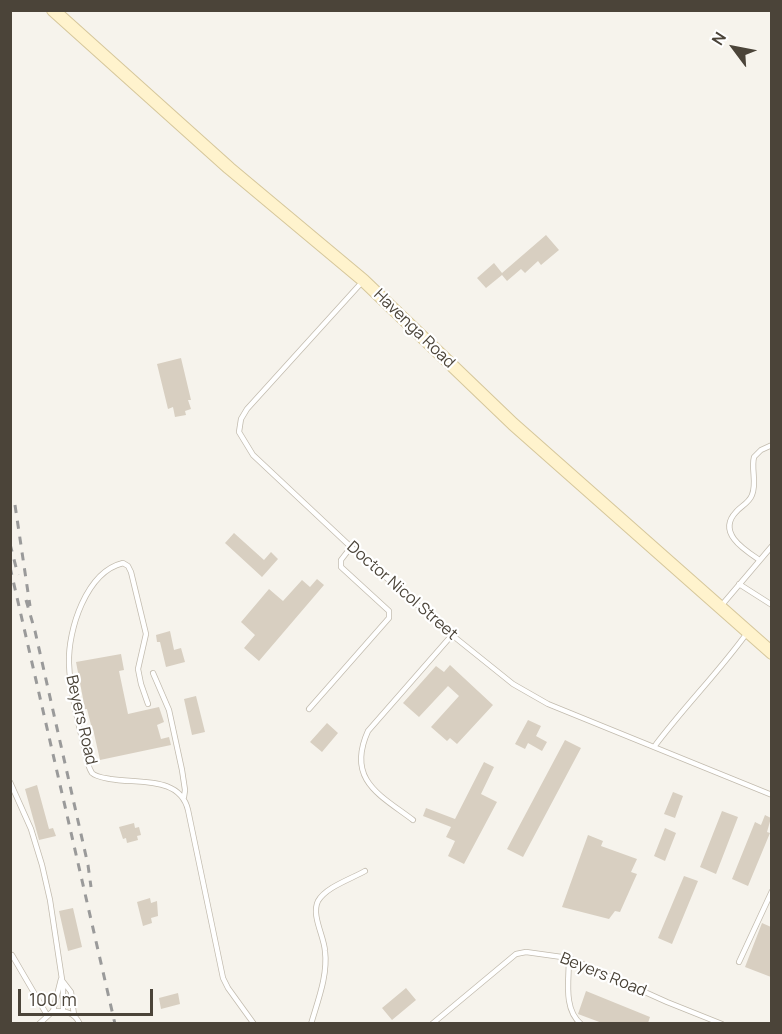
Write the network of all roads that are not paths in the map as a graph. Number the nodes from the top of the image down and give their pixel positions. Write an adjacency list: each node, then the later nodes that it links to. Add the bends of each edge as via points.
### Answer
1 (53, 10): 2 (street, Havenga Road, via 229,168)
2 (363, 280): 5 (lane, Doctor Nicol Street, via 247,409 239,425 253,455); 9 (street, Havenga Road, via 513,424)
3 (771, 445): 6 (lane, via 754,457 752,496 732,517 729,526 736,543)
4 (771, 546): 6 (lane)
5 (351, 547): 11 (lane, Doctor Nicol Street); 15 (lane, via 341,560 341,567 389,611 389,618)
6 (758, 560): 7 (lane)
7 (739, 584): 8 (lane); 9 (lane)
8 (771, 605)
9 (719, 608): 10 (street, Havenga Road)
10 (748, 632): 12 (street, Havenga Road); 16 (lane)
11 (452, 635): 16 (lane, Doctor Nicol Street, via 532,696); 20 (lane, via 368,731 363,742 361,759 367,782)
12 (771, 653)
13 (153, 673): 19 (lane, via 169,710)
14 (148, 704): 19 (lane, Beyers Road, via 138,669 146,629 131,572 125,564 118,564 90,588 70,645 70,678 88,764 93,773 102,777 162,785)
15 (309, 709)
16 (654, 747): 18 (lane, Doctor Nicol Street)
17 (10, 782): 26 (lane, via 42,865)
18 (771, 795)
19 (184, 797): 33 (lane, via 223,978)
20 (413, 820)
21 (364, 871): 34 (lane, via 329,891 317,904 326,963)
22 (771, 891): 25 (lane)
23 (12, 955): 29 (lane)
24 (569, 958): 35 (lane, Beyers Road, via 535,952 516,954); 36 (lane, via 571,1009); 37 (lane, Beyers Road)
25 (739, 962)
26 (61, 979): 27 (lane); 28 (lane); 30 (lane, via 71,992)
27 (53, 1011): 28 (lane); 29 (lane)
28 (63, 1011): 30 (lane)
29 (47, 1015): 31 (lane)
30 (75, 1015): 32 (lane)
31 (39, 1023)
32 (80, 1023)
33 (254, 1023)
34 (311, 1023)
35 (432, 1023)
36 (581, 1023)
37 (722, 1023)

